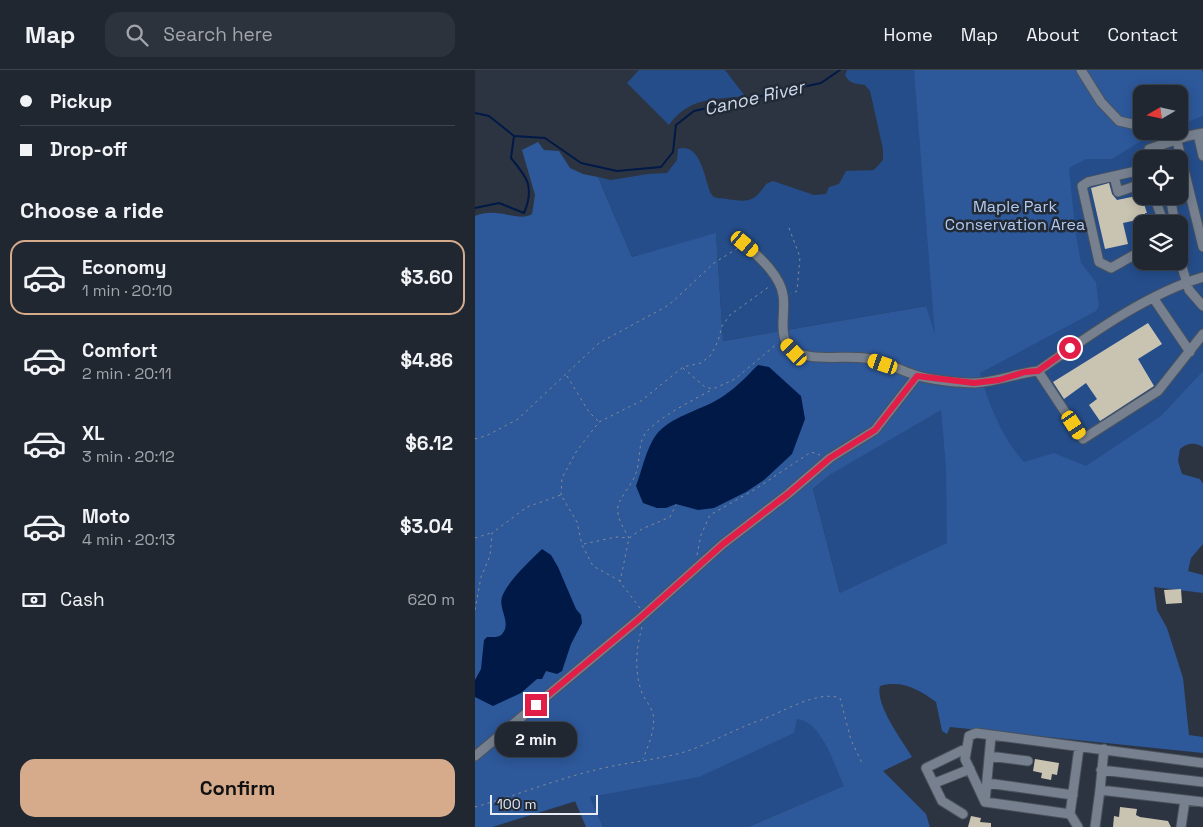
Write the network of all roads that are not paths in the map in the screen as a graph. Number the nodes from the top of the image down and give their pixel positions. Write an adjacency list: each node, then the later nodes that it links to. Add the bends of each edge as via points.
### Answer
1 (1081, 70): 2 (lane, via 1101,102 1119,121)
2 (1133, 124)
3 (1201, 133): 4 (lane); 9 (lane)
4 (1188, 136)
5 (1177, 141): 6 (lane); 14 (lane)
6 (1159, 147): 7 (lane); 8 (lane)
7 (1149, 150)
8 (1160, 150)
9 (1203, 156)
10 (1133, 172): 11 (lane)
11 (1114, 176): 12 (lane, via 1118,192); 15 (lane, via 1082,186 1099,262 1111,268)
12 (1133, 187)
13 (745, 244): 24 (lane, via 761,258 784,296 784,335 794,352 809,358 836,355 867,358)
14 (1203, 247)
15 (1133, 256)
16 (1183, 270): 18 (lane)
17 (1203, 277): 18 (lane)
18 (1187, 282): 19 (lane); 20 (lane, via 1189,290)
19 (1154, 299): 22 (lane); 23 (lane, via 1103,325)
20 (1203, 306)
21 (1203, 334): 22 (lane)
22 (1190, 352): 23 (lane, via 1158,391 1083,439)
23 (1038, 371): 24 (lane, via 974,383)
24 (917, 376): 29 (lane, via 882,424 830,458)
25 (991, 736): 26 (lane, via 976,733 969,736); 27 (lane); 30 (lane)
26 (967, 748): 33 (lane, via 965,759); 36 (lane, via 926,768)
27 (1079, 748): 28 (lane); 39 (lane)
28 (1104, 749): 32 (lane); 34 (lane)
29 (475, 756)
30 (989, 756): 31 (lane); 37 (lane)
31 (1028, 761)
32 (1203, 763)
33 (970, 769): 36 (lane); 41 (lane)
34 (1101, 770): 35 (lane); 38 (lane)
35 (1203, 782)
36 (935, 783): 43 (lane, via 942,801)
37 (987, 783): 39 (lane); 41 (lane)
38 (1099, 790): 40 (lane); 46 (lane)
39 (1073, 795): 44 (lane)
40 (1185, 800): 42 (lane); 47 (lane)
41 (985, 802): 44 (lane)
42 (1203, 802)
43 (963, 814)
44 (1070, 814): 45 (lane)
45 (1078, 827)
46 (1095, 827)
47 (1181, 827)

